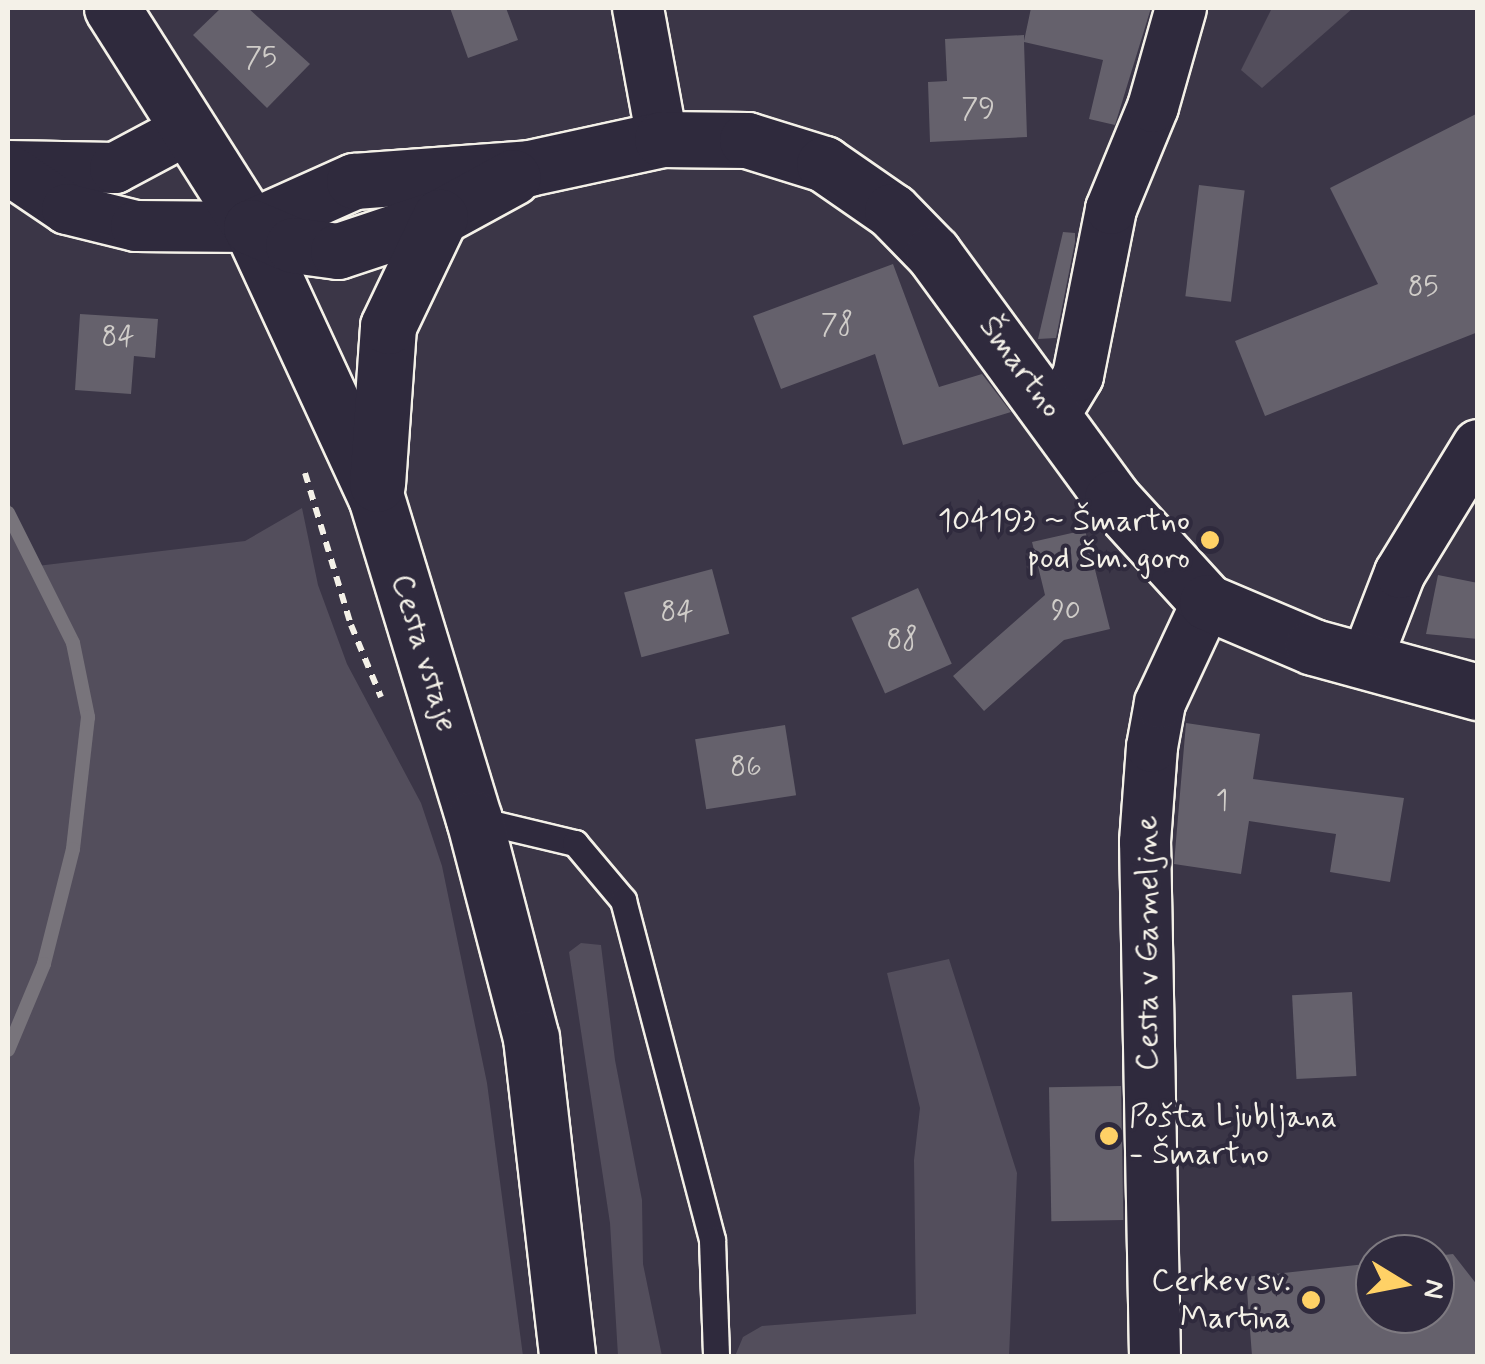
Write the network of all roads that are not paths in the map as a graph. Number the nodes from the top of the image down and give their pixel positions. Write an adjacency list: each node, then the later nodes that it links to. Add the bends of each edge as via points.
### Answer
1 (112, 8): 4 (main road, Cesta vstaje)
2 (638, 8): 5 (street)
3 (1181, 8): 10 (street, via 1153,108 1116,192 1078,376)
4 (190, 128): 6 (street, via 115,168); 9 (main road, Cesta vstaje)
5 (662, 139): 7 (main road, Šmartno); 10 (main road, Šmartno, via 747,140 824,164 856,182 933,253)
6 (8, 167): 9 (street, via 67,209 118,222)
7 (529, 168): 8 (main road); 9 (main road, via 354,181)
8 (440, 217): 9 (main road, via 338,251 293,245); 12 (main road, via 388,326)
9 (251, 227): 12 (main road, Cesta vstaje)
10 (1055, 414): 13 (main road, Šmartno, via 1150,546)
11 (1478, 444): 14 (street, via 1400,573)
12 (376, 498): 16 (main road, Cesta vstaje)
13 (1207, 602): 14 (main road, Šmartno, via 1267,631); 19 (street, Cesta v Gameljne, via 1160,702 1149,785)
14 (1366, 660): 15 (main road, Šmartno)
15 (1478, 692)
16 (474, 819): 17 (main road, Cesta vstaje, via 531,1038); 18 (lane, via 576,843 623,900 712,1240)
17 (567, 1356)
18 (716, 1356)
19 (1155, 1356)

